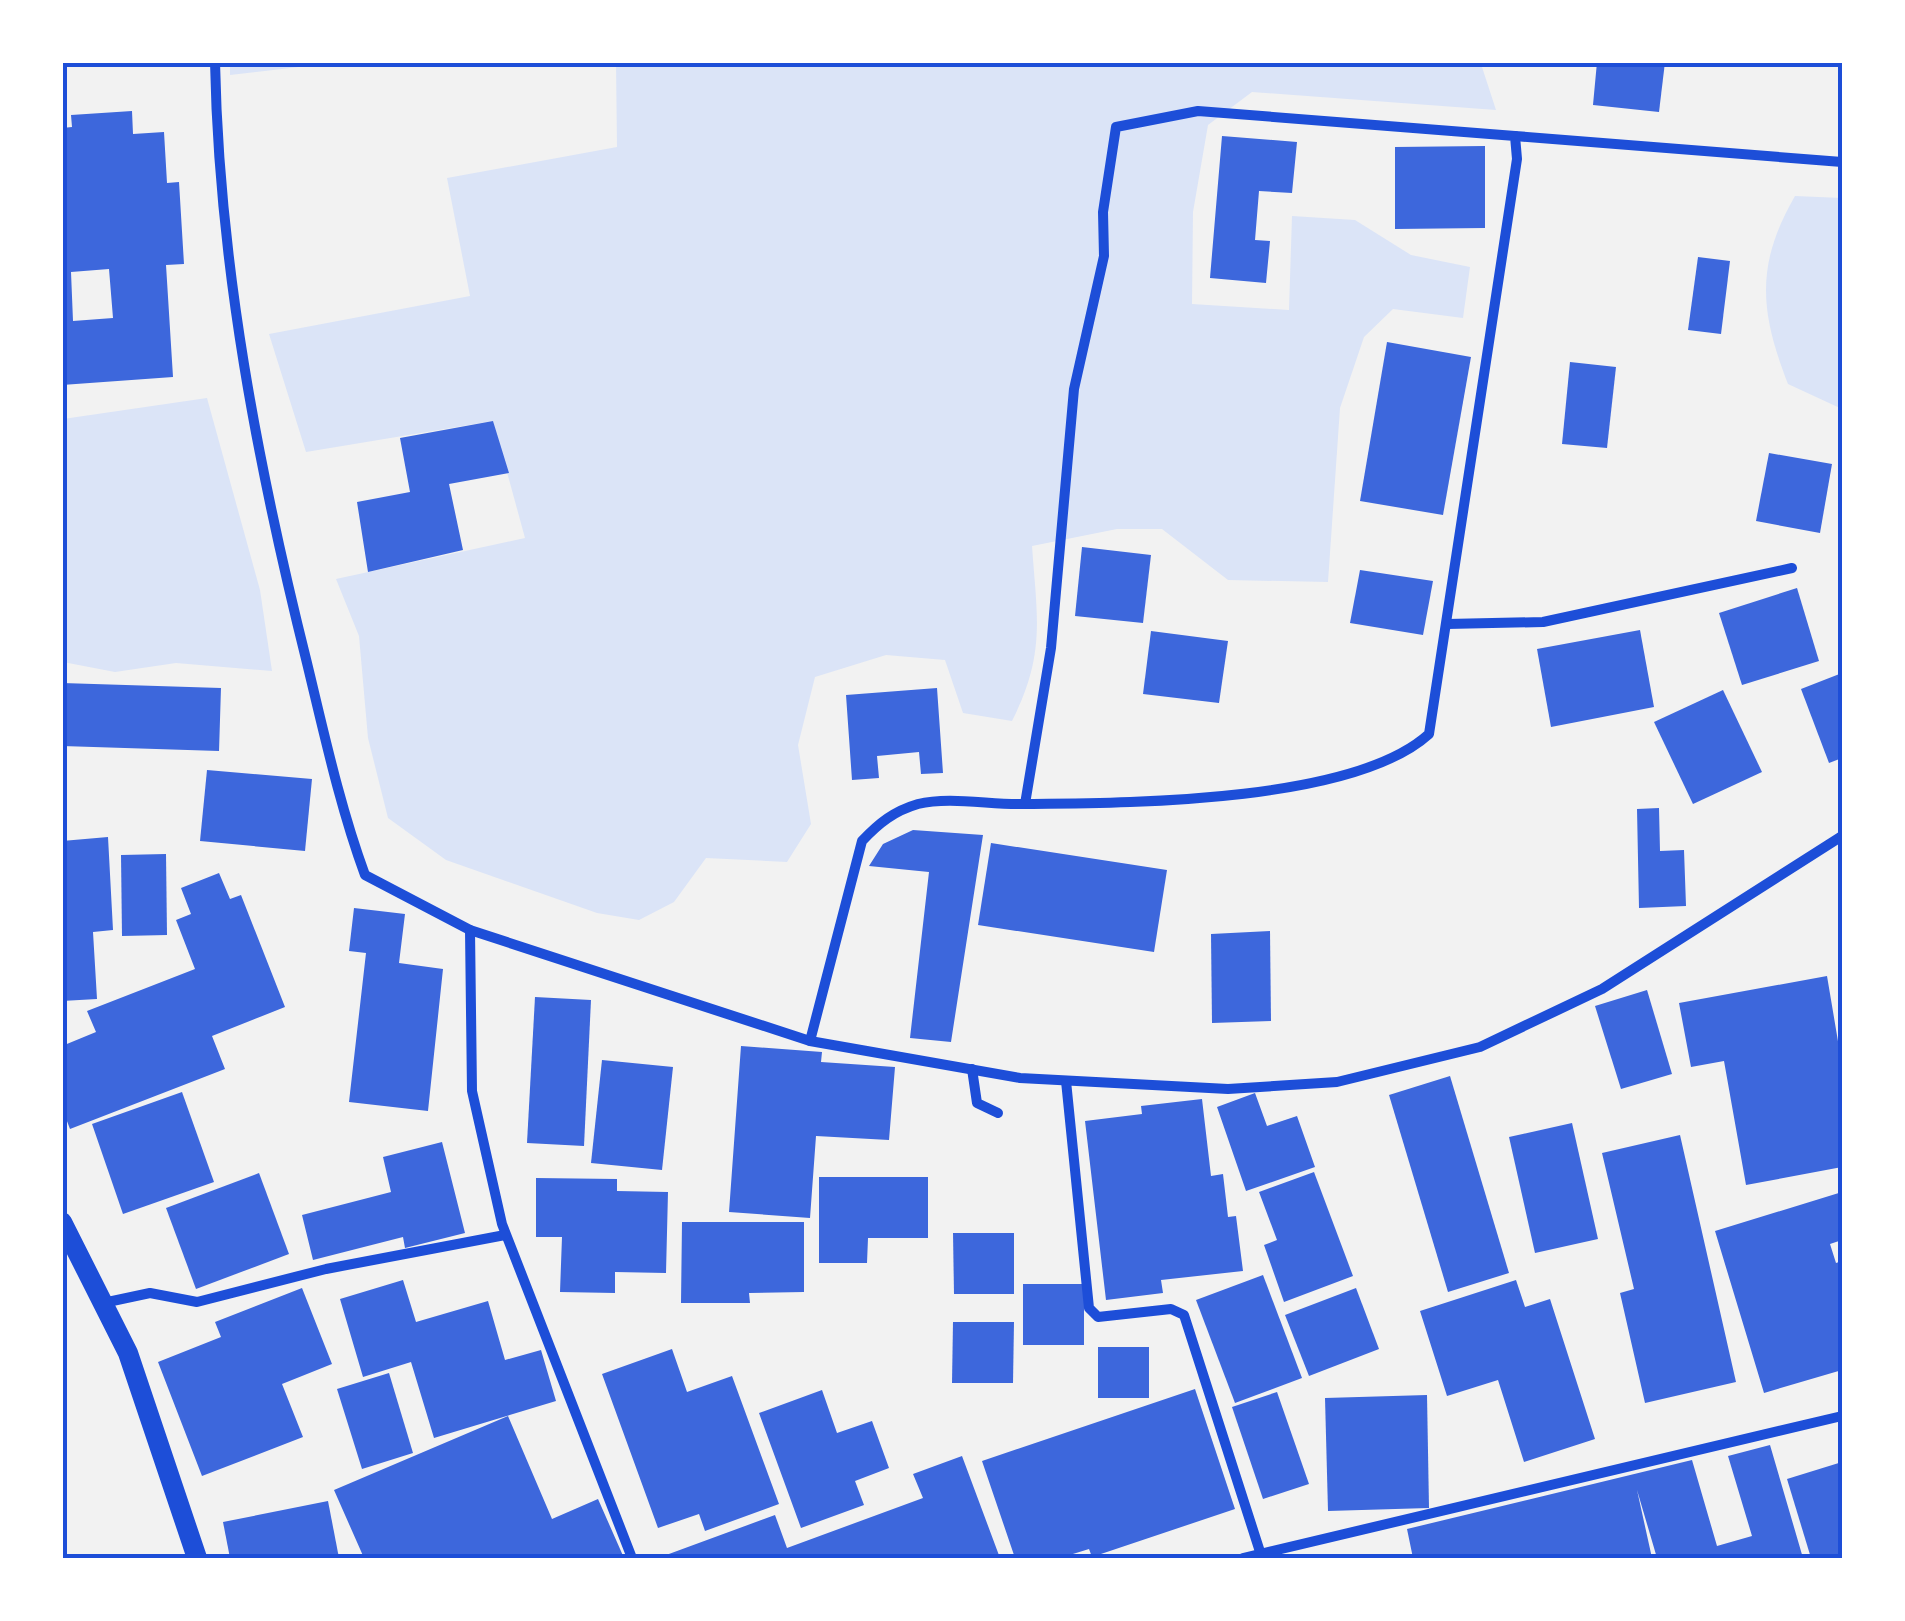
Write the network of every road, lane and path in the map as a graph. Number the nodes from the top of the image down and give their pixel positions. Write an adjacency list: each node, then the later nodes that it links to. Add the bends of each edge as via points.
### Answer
1 (216, 62): 8 (street, via 217,157 244,368 284,571 362,866 373,882)
2 (1516, 136): 3 (street); 5 (street); 6 (street, via 1198,111 1116,127 1102,212 1104,256 1074,389 1051,648)
3 (1842, 162)
4 (1792, 568): 5 (street, via 1543,622)
5 (1447, 624): 6 (street, via 1429,734 1376,768 1263,792)
6 (1024, 804): 9 (street, via 921,803 885,817 862,841)
7 (1842, 836): 11 (street, via 1602,989 1480,1047 1337,1082 1228,1089)
8 (470, 930): 9 (street); 14 (street, via 472,1091)
9 (810, 1041): 10 (street)
10 (972, 1069): 11 (street); 12 (street, via 977,1103)
11 (1066, 1080): 17 (street, via 1090,1308 1098,1316 1171,1310 1184,1315)
12 (998, 1113)
13 (62, 1222): 15 (main road)
14 (506, 1234): 15 (street, via 197,1302 150,1293); 19 (street)
15 (103, 1302): 18 (main road, via 128,1353)
16 (1842, 1416): 17 (street)
17 (1262, 1556): 20 (street)
18 (197, 1558)
19 (632, 1558)
20 (1243, 1558)

